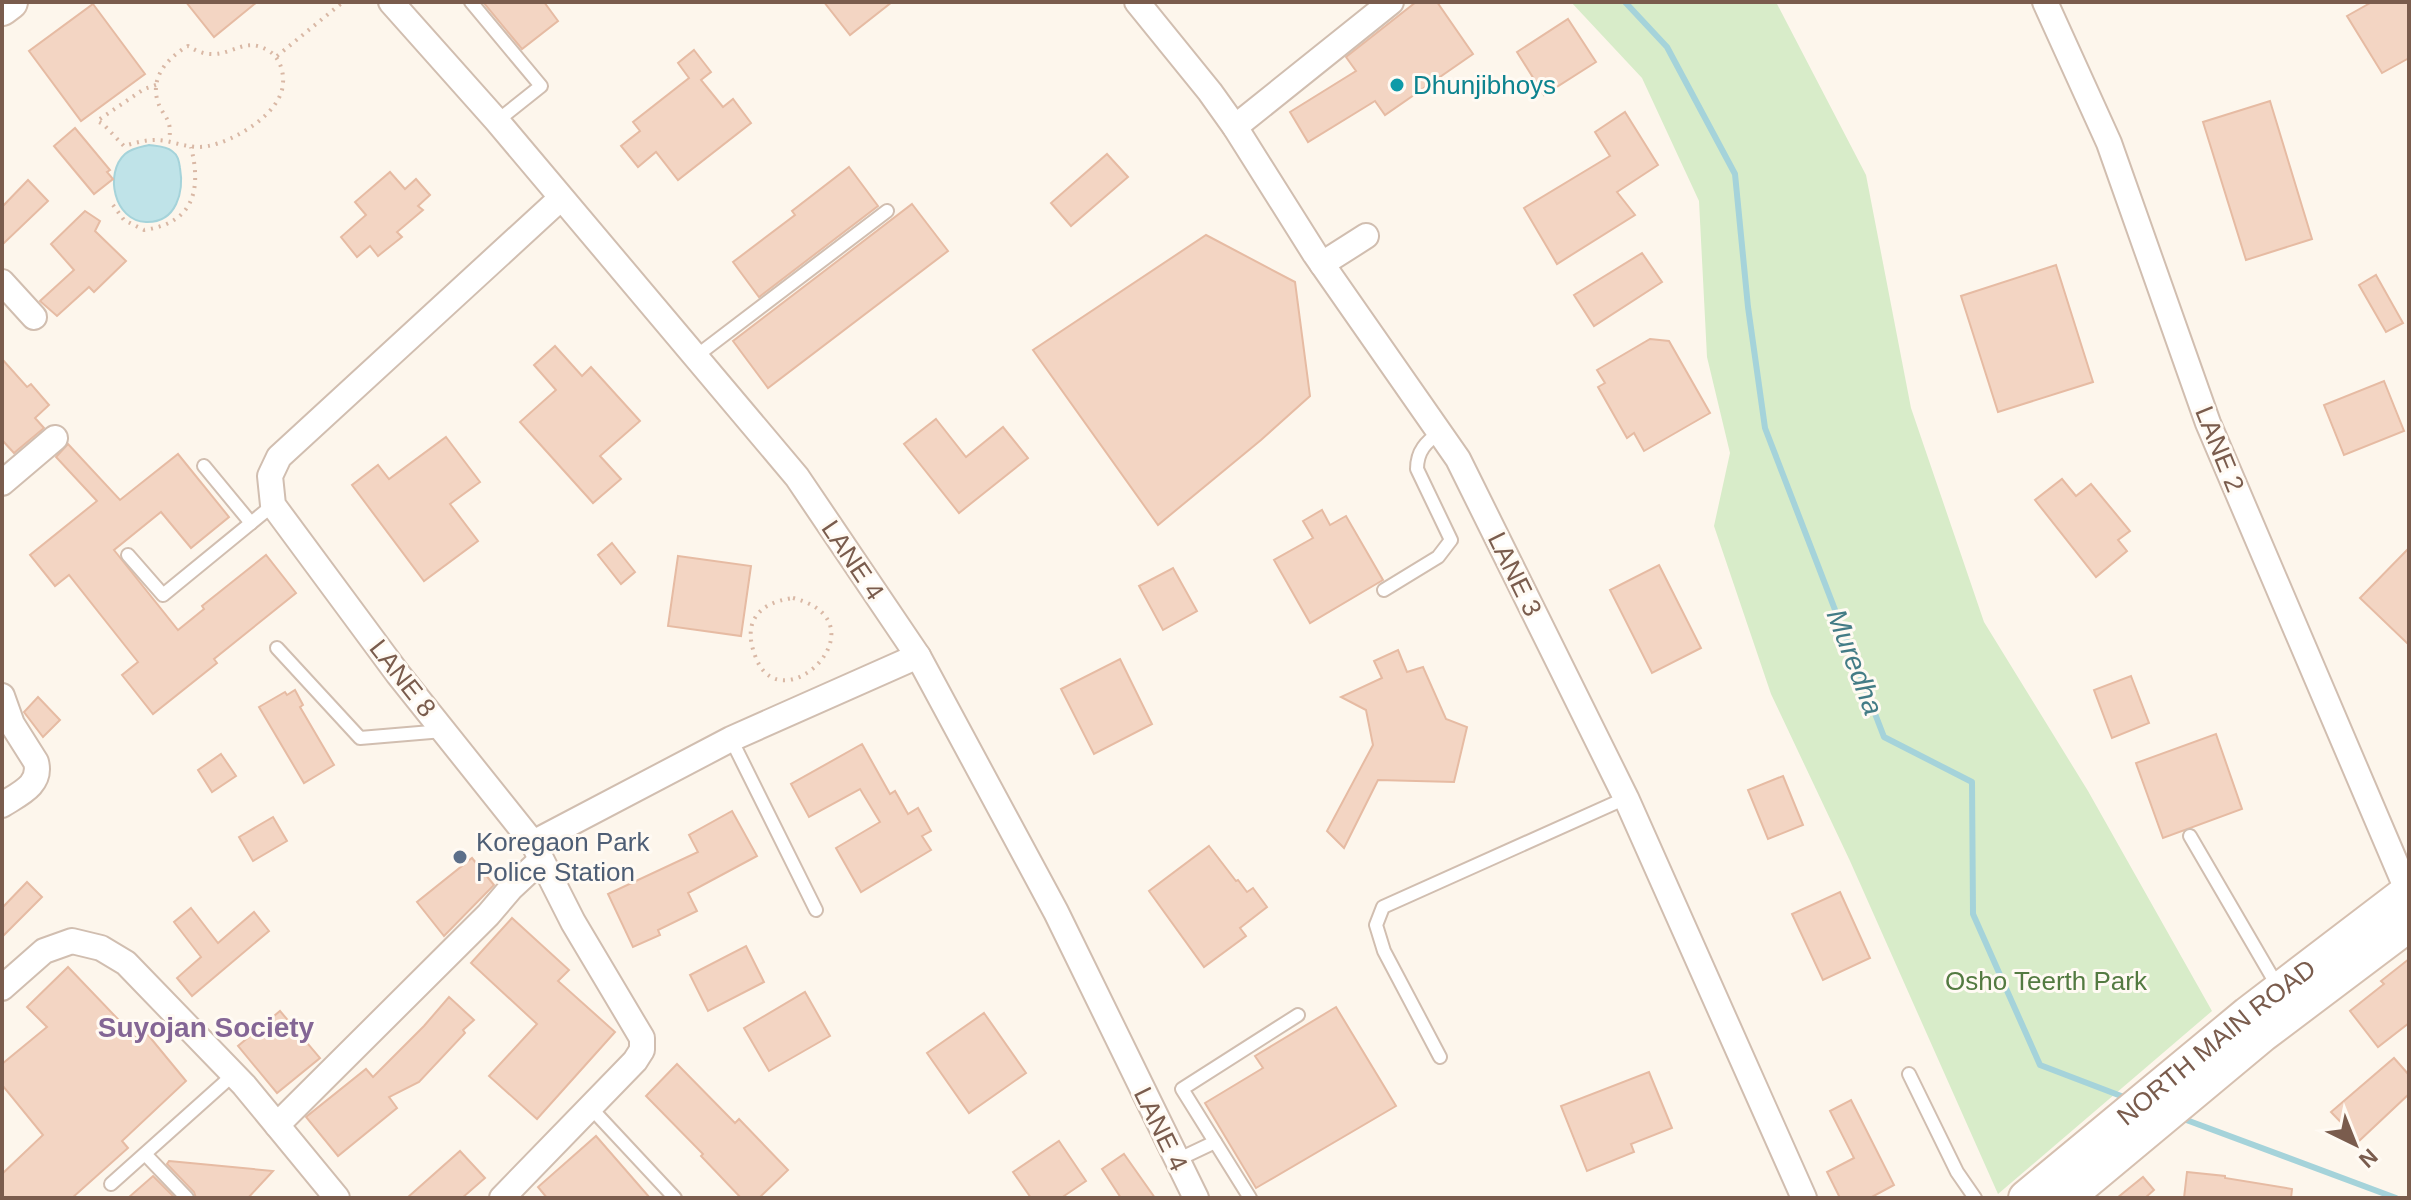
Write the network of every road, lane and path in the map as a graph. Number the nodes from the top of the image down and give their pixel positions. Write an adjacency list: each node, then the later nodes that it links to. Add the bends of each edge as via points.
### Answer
1 (343, 2): 7 (path)
2 (391, 2): 9 (street, LANE 4)
3 (471, 2): 9 (lane, via 541,86)
4 (1137, 2): 10 (street, LANE 3)
5 (1391, 2): 10 (street)
6 (2045, 2): 39 (street, LANE 2, via 2109,143 2208,423)
7 (277, 56): 8 (path, via 244,44 210,55 188,46 167,62); 12 (path, via 283,88 267,114 230,138)
8 (156, 85): 11 (path, via 157,100 169,121); 11 (path, via 97,121 124,146)
9 (497, 121): 13 (street, LANE 4)
10 (1235, 127): 17 (street, LANE 3)
11 (169, 141): 12 (path)
12 (191, 147): 14 (path, via 197,183 193,198 173,223 144,230 124,220)
13 (561, 198): 20 (street, LANE 4); 25 (street, via 279,457 270,476)
14 (113, 205)
15 (887, 211): 20 (lane)
16 (1366, 236): 17 (street)
17 (1322, 264): 21 (street, LANE 3)
18 (2, 282): 19 (street)
19 (34, 317)
20 (695, 357): 30 (street, LANE 4, via 797,477)
21 (1440, 432): 28 (lane, via 1421,450 1417,469 1451,540 1438,557); 35 (street, LANE 3)
22 (55, 438): 24 (street)
23 (204, 466): 26 (lane)
24 (2, 483)
25 (273, 505): 26 (lane); 33 (street, LANE 8)
26 (251, 523): 27 (lane, via 163,595)
27 (128, 555)
28 (1384, 590)
29 (277, 648): 33 (lane, via 360,738)
30 (918, 656): 34 (street); 53 (street, LANE 4, via 1056,912)
31 (797, 680): 31 (path, via 780,679 759,667 751,646 749,630 757,614 778,600 808,602 828,622 832,636 821,662)
32 (2, 696): 36 (street, via 38,769 28,788)
33 (443, 731): 38 (street, LANE 8)
34 (731, 739): 38 (street); 40 (lane)
35 (1626, 798): 46 (lane, via 1383,907 1376,925 1384,951); 62 (street, LANE 3)
36 (2, 805)
37 (2190, 836): 43 (lane)
38 (537, 852): 49 (street, LANE 8, via 642,1038 635,1061); 50 (street, via 488,915)
39 (2409, 892): 43 (main road, NORTH MAIN ROAD)
40 (816, 910)
41 (2409, 924): 45 (main road, NORTH MAIN ROAD)
42 (2, 988): 47 (street, via 44,951 72,941 101,948 126,963)
43 (2280, 990): 45 (main road, NORTH MAIN ROAD)
44 (1298, 1015): 51 (lane, via 1182,1089)
45 (2256, 1024): 55 (main road, NORTH MAIN ROAD, via 2120,1136)
46 (1440, 1057)
47 (234, 1074): 50 (street); 52 (lane)
48 (1909, 1074): 63 (lane)
49 (590, 1107): 58 (street, LANE 8); 59 (lane)
50 (277, 1125): 57 (street)
51 (1215, 1142): 53 (lane); 61 (lane)
52 (145, 1154): 54 (lane); 56 (lane)
53 (1177, 1160): 60 (street, LANE 4)
54 (111, 1184)
55 (2077, 1186): 64 (main road, NORTH MAIN ROAD)
56 (187, 1198)
57 (337, 1198)
58 (502, 1198)
59 (675, 1198)
60 (1196, 1198)
61 (1250, 1198)
62 (1804, 1198)
63 (1975, 1198)
64 (2026, 1198)

